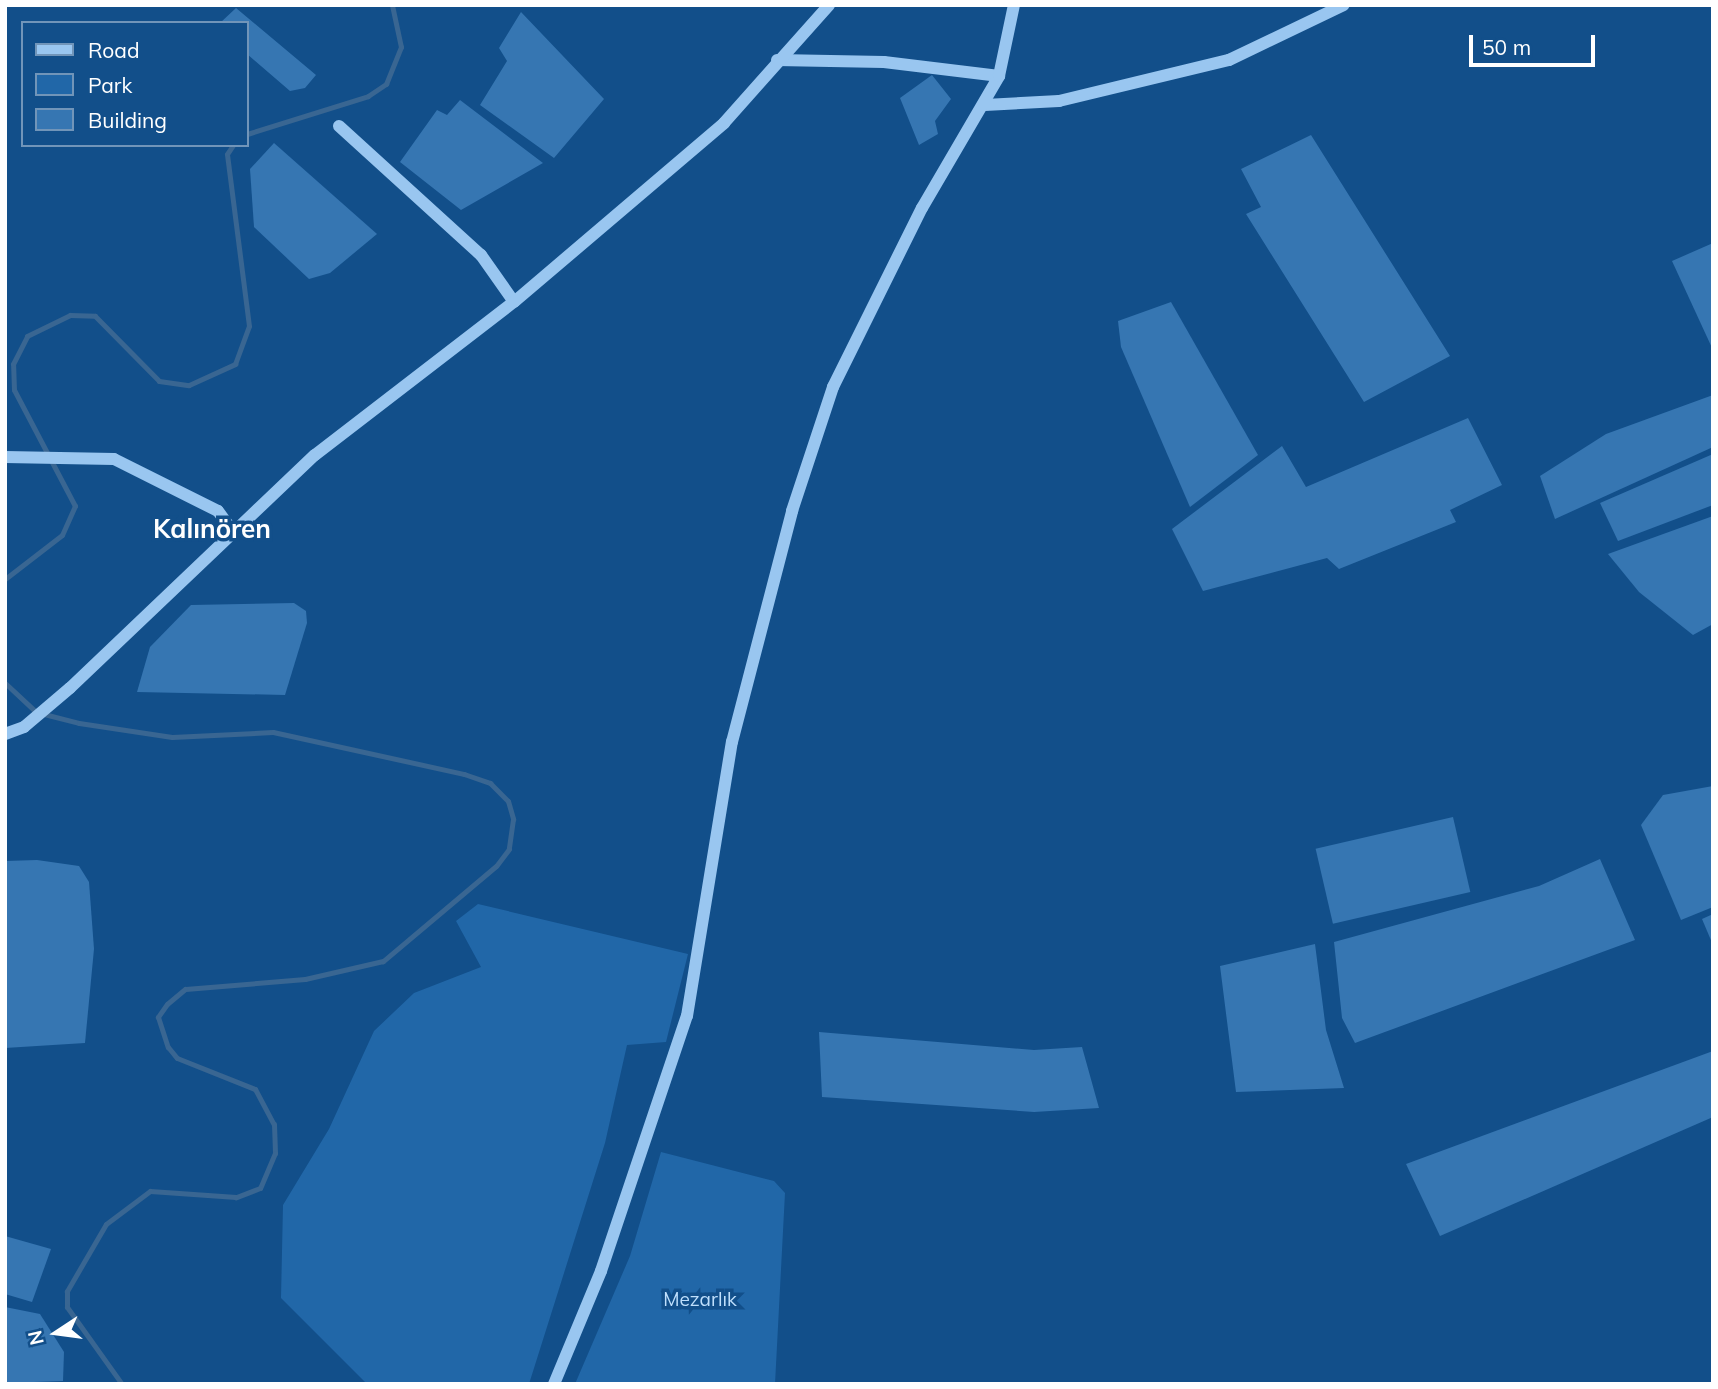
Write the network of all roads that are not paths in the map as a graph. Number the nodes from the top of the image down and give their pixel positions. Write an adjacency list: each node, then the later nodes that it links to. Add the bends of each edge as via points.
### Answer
1 (829, 5): 4 (street)
2 (1014, 5): 5 (street)
3 (1344, 5): 6 (street, via 1229,60 1059,102)
4 (776, 60): 5 (street, via 921,65); 8 (street, via 724,123)
5 (999, 76): 6 (street)
6 (985, 105): 12 (street, via 922,208 829,399 792,511 732,742 687,1016 601,1271)
7 (339, 126): 8 (street, via 481,255)
8 (514, 302): 10 (street, via 315,455)
9 (5, 457): 10 (street, via 114,459 218,511)
10 (231, 529): 11 (street, via 70,688)
11 (5, 734)
12 (554, 1384)

